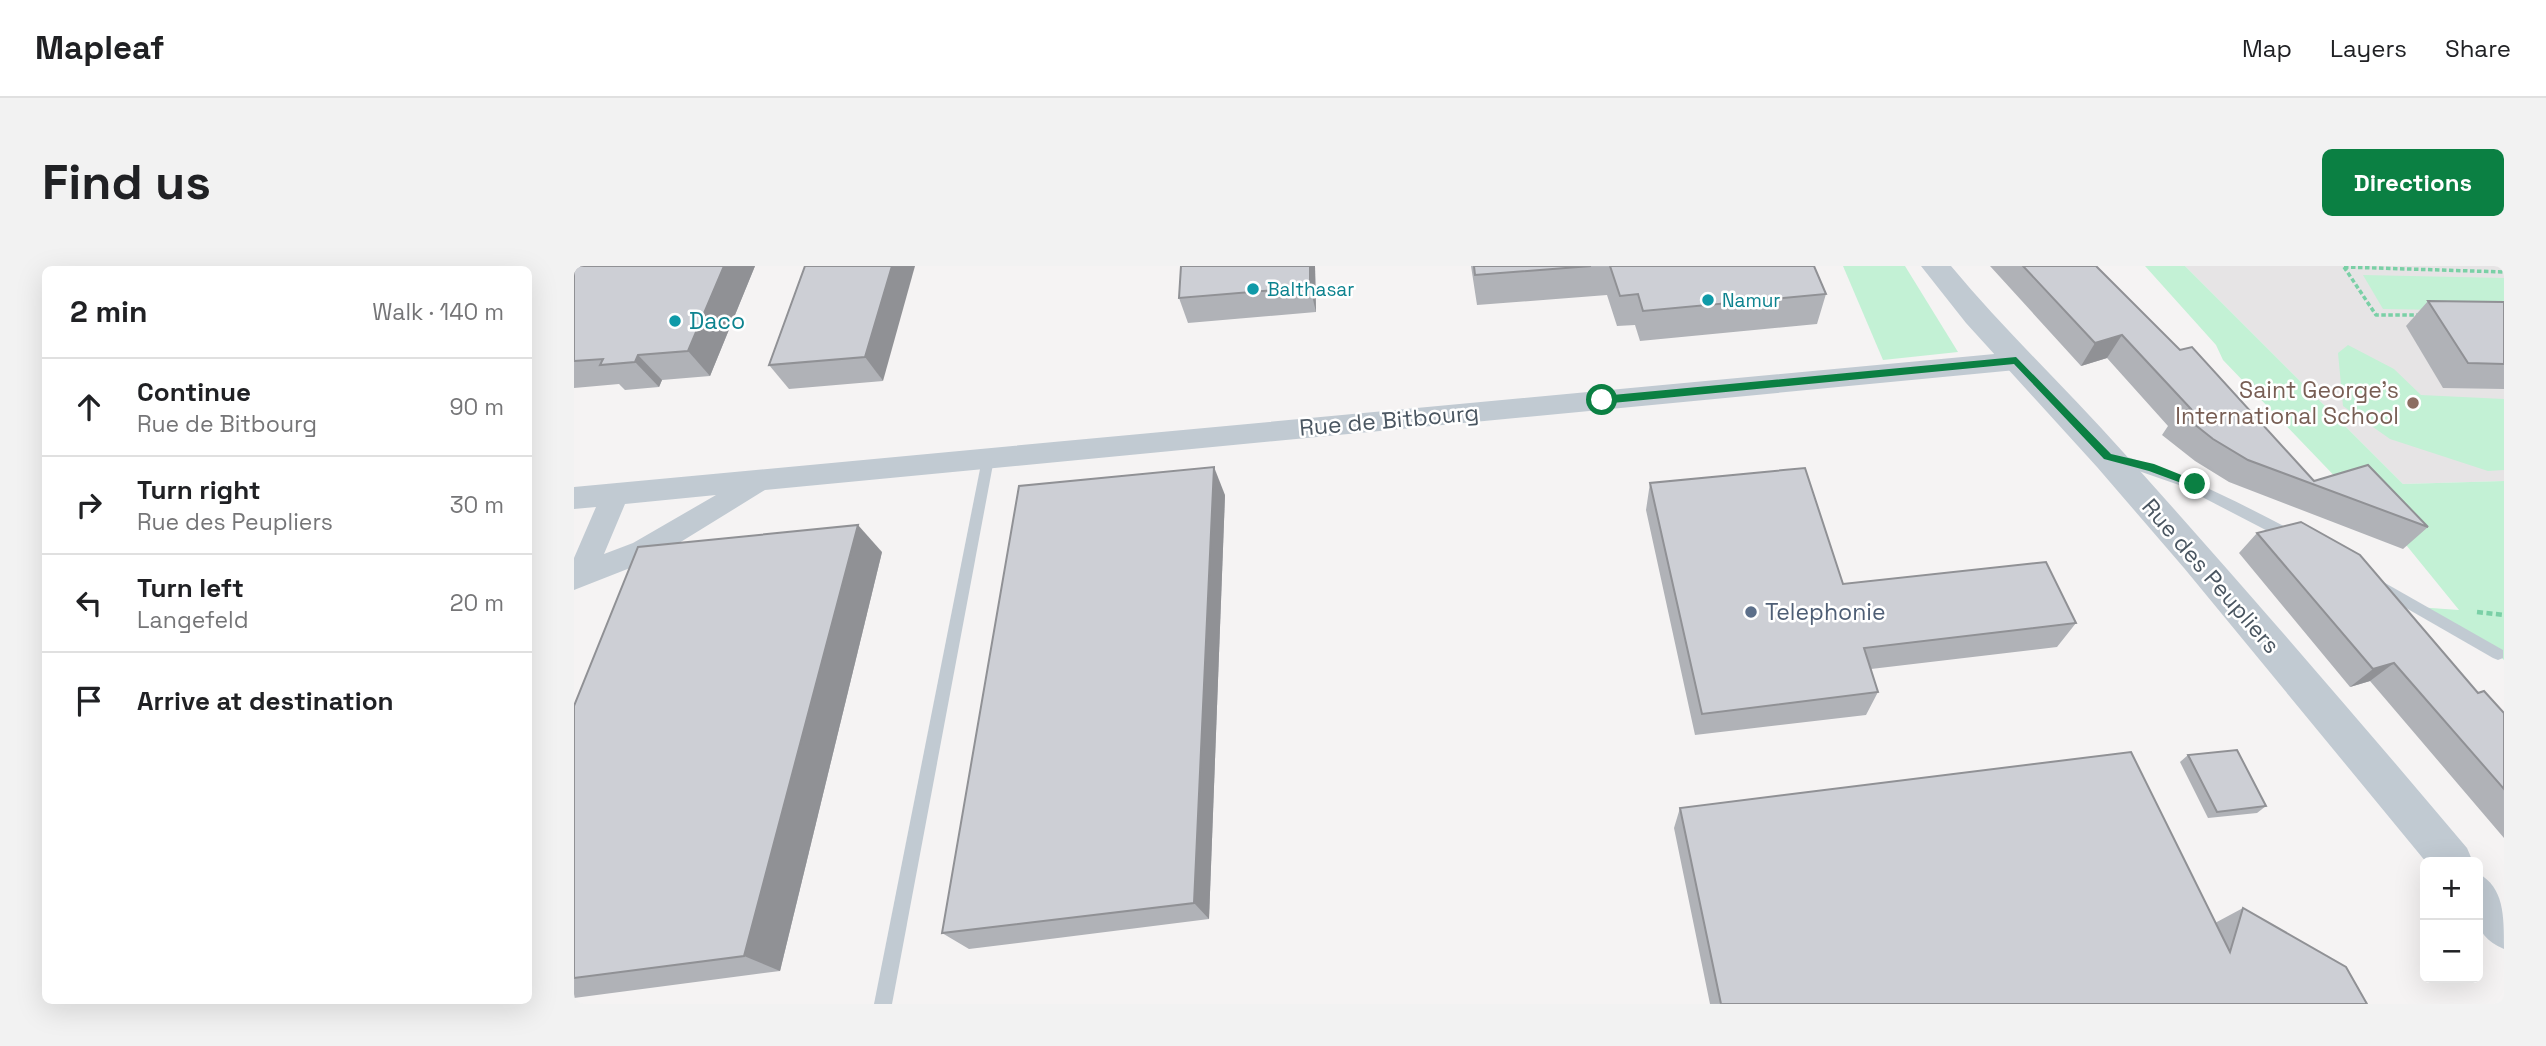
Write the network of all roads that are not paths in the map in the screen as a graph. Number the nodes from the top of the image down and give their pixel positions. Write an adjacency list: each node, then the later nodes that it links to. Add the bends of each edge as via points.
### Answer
1 (1935, 266): 2 (street, Rue des Peupliers)
2 (2016, 361): 3 (street, Rue des Peupliers); 4 (street, Rue de Bitbourg)
3 (2107, 457): 8 (lane, via 2195,484); 12 (street, Rue des Peupliers)
4 (988, 458): 5 (street, Rue de Bitbourg); 15 (lane)
5 (763, 480): 6 (street, Rue de Bitbourg); 9 (street, Rue de Bitbourg, via 643,551)
6 (615, 494): 7 (street, Rue de Bitbourg); 9 (street, Rue de Bitbourg)
7 (574, 498)
8 (2300, 542)
9 (577, 578)
10 (2371, 581): 11 (lane)
11 (2498, 654)
12 (2448, 857)
13 (2483, 900): 14 (street)
14 (2504, 927)
15 (883, 1004)

